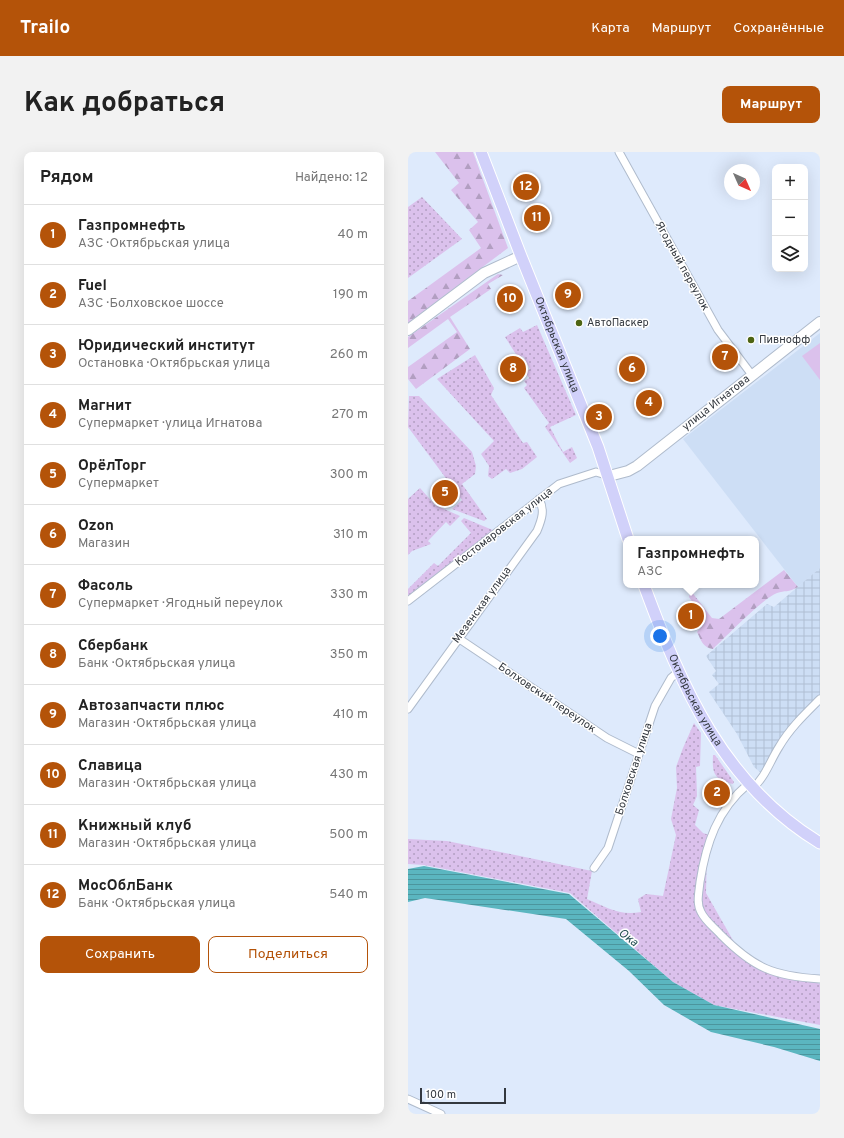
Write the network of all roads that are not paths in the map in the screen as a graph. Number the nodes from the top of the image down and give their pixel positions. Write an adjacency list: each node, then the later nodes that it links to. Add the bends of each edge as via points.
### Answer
1 (481, 152): 3 (main road, Октябрьская улица)
2 (619, 152): 6 (street, Ягодный переулок, via 715,324)
3 (520, 256): 5 (main road, via 484,273); 7 (main road, Октябрьская улица)
4 (820, 322): 6 (main road, улица Игнатова)
5 (408, 330)
6 (752, 375): 7 (main road, улица Игнатова, via 637,466)
7 (608, 476): 8 (street, Костомаровская улица, via 596,472 586,475 559,484); 9 (main road, Октябрьская улица)
8 (539, 498): 11 (street, Костомаровская улица); 12 (street, Мезенская улица, via 543,513 537,531)
9 (627, 536)
10 (645, 588): 13 (main road, Октябрьская улица)
11 (408, 601)
12 (458, 638): 15 (street, Мезенская улица); 16 (street, Болховский переулок, via 607,738)
13 (678, 672): 16 (street, Болховская улица, via 671,678 655,706); 17 (main road, Октябрьская улица, via 700,716)
14 (820, 699): 17 (street, via 797,722 779,746 766,774)
15 (408, 709)
16 (639, 754): 19 (street, Болховская улица, via 608,848)
17 (750, 787): 18 (main road, Октябрьская улица, via 787,821); 20 (street, via 723,810 712,833 700,886 698,901 701,912 736,950 750,961 774,973 796,978)
18 (820, 843)
19 (594, 868)
20 (820, 979)
21 (408, 1099): 22 (street)
22 (442, 1114)

